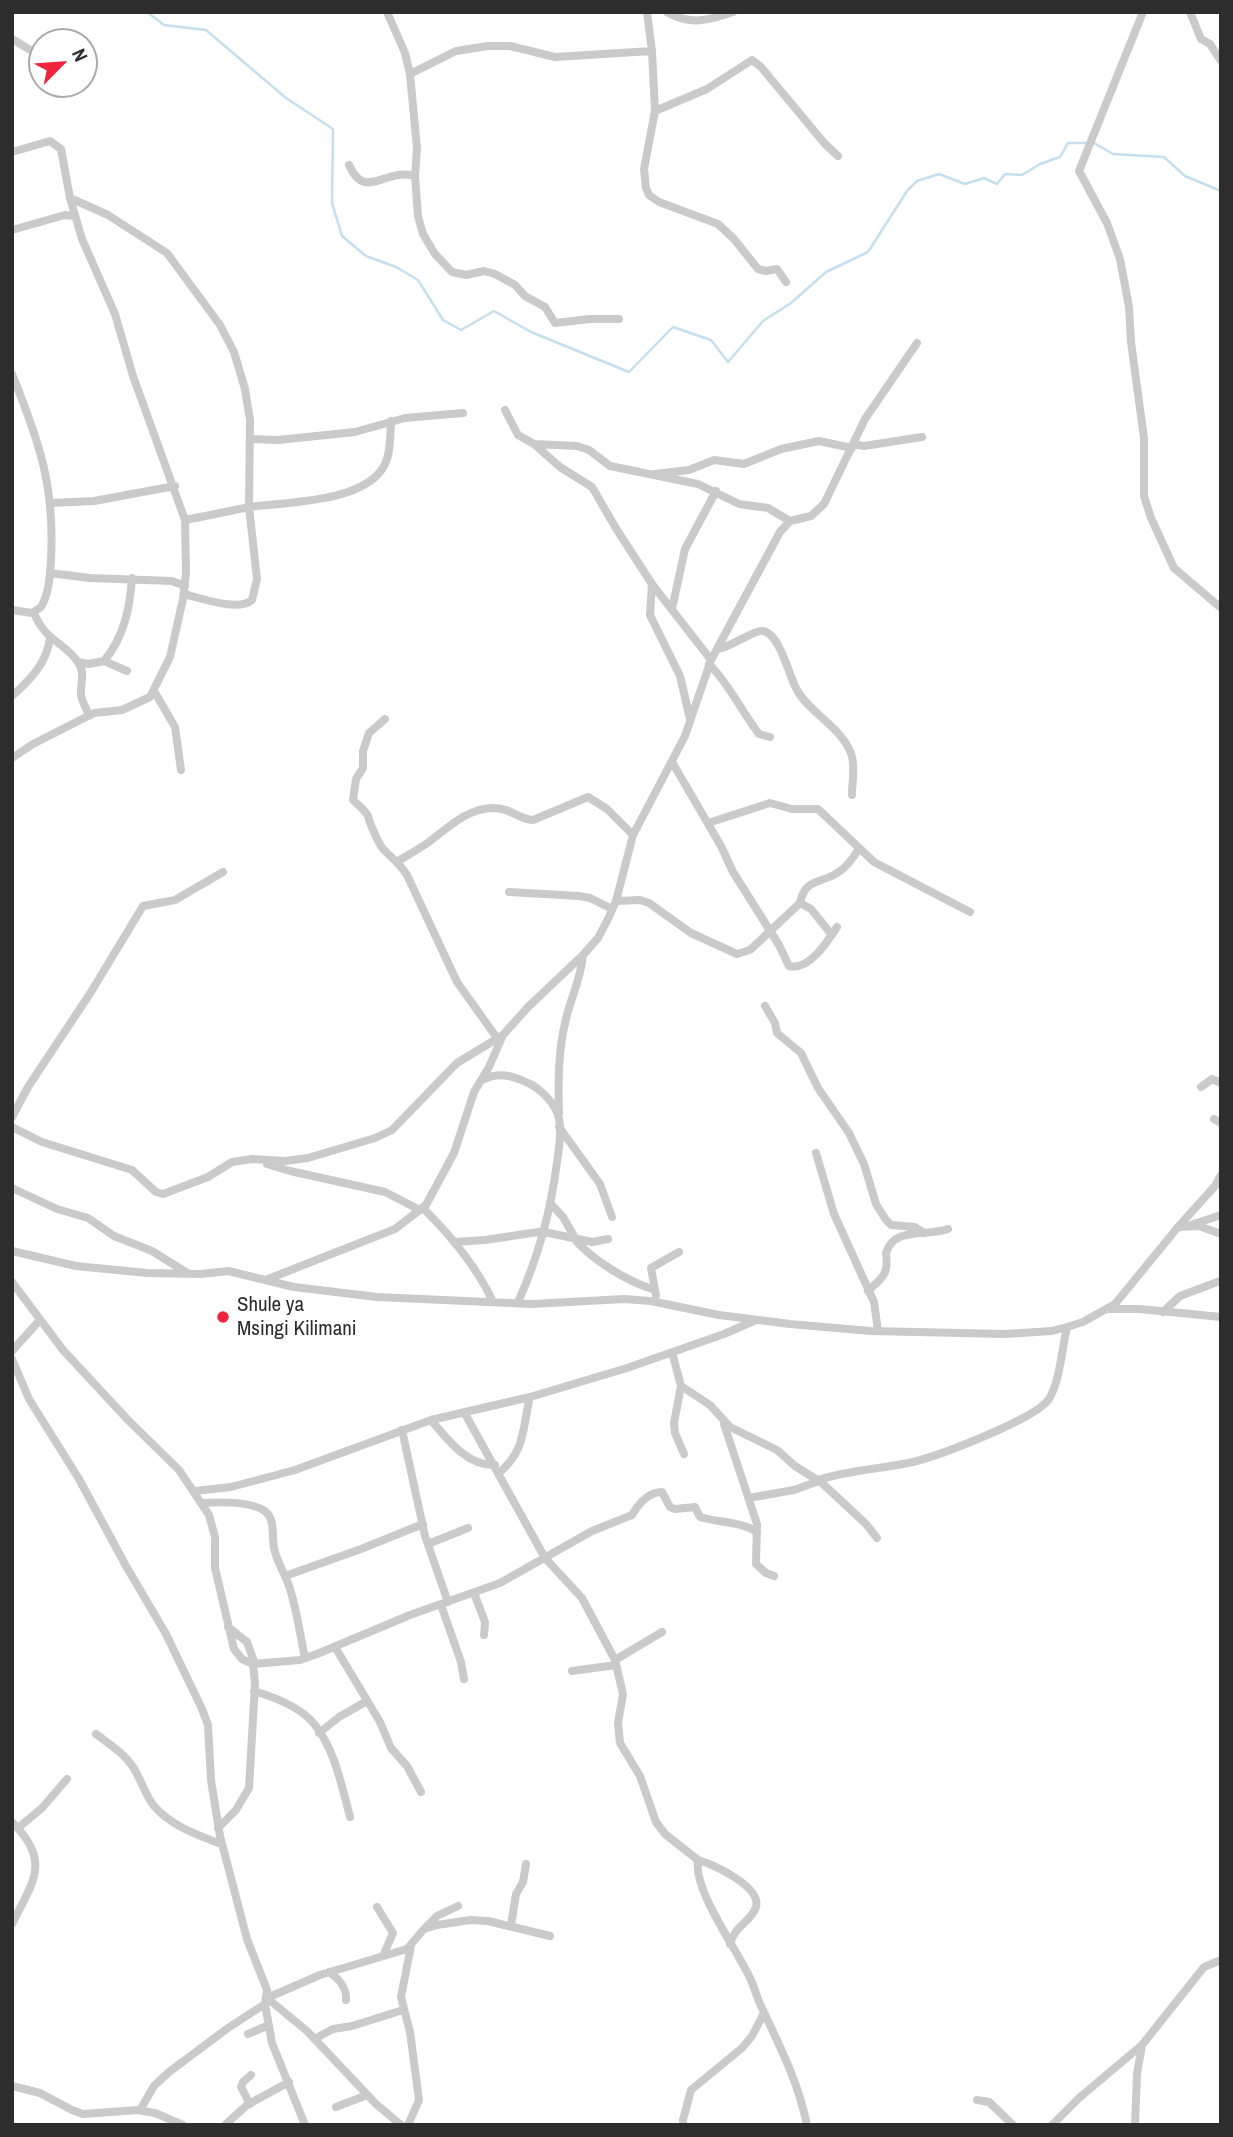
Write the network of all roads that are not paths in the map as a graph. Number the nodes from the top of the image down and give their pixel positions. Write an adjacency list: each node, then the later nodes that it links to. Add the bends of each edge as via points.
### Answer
1 (387, 12): 11 (street)
2 (647, 12): 9 (street)
3 (667, 12): 4 (street, via 701,22)
4 (733, 12)
5 (1143, 12): 43 (street, via 1079,170 1107,223 1120,260 1129,307 1144,438 1144,496 1150,518 1174,568)
6 (1190, 12): 10 (street, via 1201,38)
7 (12, 39): 8 (street)
8 (28, 49)
9 (652, 51): 11 (street, via 555,57 510,46 488,46 456,51); 12 (street)
10 (1221, 61)
11 (410, 74): 16 (street)
12 (655, 111): 14 (street, via 707,89 752,60); 20 (street, via 644,169 649,194 718,224 758,269 777,269)
13 (12, 152): 17 (street, via 50,141 57,144 64,156)
14 (838, 156)
15 (349, 165): 16 (street, via 359,180 373,184 398,175)
16 (415, 176): 21 (street, via 419,226 452,272 495,274 545,307 555,323)
17 (70, 198): 18 (street); 29 (street, via 153,243 183,274 234,352 248,407)
18 (75, 216): 19 (street); 33 (street)
19 (12, 230)
20 (786, 282)
21 (619, 319)
22 (917, 343): 31 (street, via 877,398)
23 (12, 374): 24 (street)
24 (16, 393): 35 (street, via 42,453)
25 (505, 410): 30 (street, via 518,435)
26 (463, 413): 27 (street)
27 (391, 421): 29 (street, via 355,432); 36 (street, via 385,465 367,482 333,498)
28 (922, 437): 31 (street)
29 (250, 439): 36 (street)
30 (534, 444): 32 (street, via 577,446 610,466); 41 (street, via 592,487)
31 (853, 446): 32 (street, via 819,441 744,464 714,460 689,470); 38 (street, via 820,509)
32 (652, 475): 34 (street)
33 (175, 486): 35 (street, via 94,501); 37 (street)
34 (716, 491): 38 (street, via 739,504 768,508); 44 (street, via 685,549)
35 (51, 503): 39 (street)
36 (249, 507): 37 (street); 42 (street, via 257,579 253,600 233,605)
37 (185, 520): 42 (street)
38 (790, 521): 48 (street)
39 (50, 573): 40 (street); 46 (street, via 44,603)
40 (132, 578): 42 (street, via 172,581); 49 (street, via 125,623)
41 (652, 584): 44 (street); 57 (street, via 650,615 680,676)
42 (184, 590): 53 (street, via 170,657)
43 (1221, 608)
44 (672, 609): 51 (street)
45 (12, 611): 46 (street)
46 (34, 613): 47 (street)
47 (50, 638): 50 (street); 54 (street, via 46,658)
48 (716, 649): 51 (street); 62 (street, via 759,631 771,637 802,699 849,748)
49 (104, 661): 50 (street); 52 (street)
50 (78, 662): 55 (street)
51 (710, 662): 57 (street); 58 (street, via 759,734)
52 (127, 671)
53 (154, 691): 55 (street, via 125,709); 61 (street, via 175,727)
54 (12, 696)
55 (89, 716): 59 (street)
56 (384, 719): 66 (street, via 369,733 352,795 384,850)
57 (690, 720): 60 (street)
58 (770, 737)
59 (12, 758)
60 (672, 762): 63 (street); 64 (street)
61 (181, 770)
62 (852, 795)
63 (708, 823): 65 (street, via 771,803 818,809); 72 (street)
64 (633, 835): 66 (street, via 588,797 533,820 503,809 471,812); 70 (street)
65 (859, 848): 69 (street, via 838,873 812,882); 71 (street, via 886,869)
66 (398, 861): 75 (street, via 457,982)
67 (223, 872): 80 (street, via 175,900 143,906)
68 (509, 892): 70 (street, via 579,896)
69 (800, 903): 72 (street); 72 (street, via 835,931 824,947 795,967 785,962)
70 (614, 905): 72 (street, via 640,900 649,903 691,933 737,954 750,950); 73 (street, via 598,938)
71 (970, 912)
72 (771, 932)
73 (583, 955): 75 (street); 79 (street, via 561,1047)
74 (765, 1006): 95 (street, via 777,1033 801,1053 849,1133 886,1220)
75 (500, 1036): 76 (street); 84 (street, via 457,1063 392,1130 308,1158)
76 (479, 1082): 79 (street, via 505,1074 518,1078 544,1093); 88 (street, via 454,1153)
77 (1221, 1083): 78 (street, via 1212,1079)
78 (1201, 1087)
79 (559, 1116): 82 (street)
80 (12, 1117)
81 (12, 1127): 84 (street, via 42,1142 132,1170 161,1194 205,1178 228,1163)
82 (559, 1127): 87 (street); 90 (street, via 600,1184)
83 (816, 1153): 107 (street, via 834,1214)
84 (252, 1159): 88 (street, via 385,1192)
85 (1221, 1175): 92 (street)
86 (12, 1188): 102 (street, via 88,1218)
87 (550, 1203): 94 (street); 97 (street)
88 (421, 1209): 99 (street); 103 (street, via 396,1230)
89 (1221, 1215): 91 (street)
90 (612, 1217)
91 (1191, 1225): 92 (street); 96 (street)
92 (1178, 1227): 111 (street)
93 (948, 1229): 95 (street)
94 (544, 1232): 97 (street); 99 (street); 109 (street)
95 (924, 1233): 107 (street, via 906,1234 890,1243 886,1272)
96 (1221, 1234)
97 (574, 1237): 98 (street, via 592,1242); 106 (street, via 597,1260)
98 (608, 1239)
99 (454, 1242): 108 (street, via 479,1273)
100 (12, 1251): 102 (street, via 76,1266)
101 (679, 1252): 106 (street, via 650,1268)
102 (189, 1274): 103 (street, via 228,1270)
103 (268, 1279): 108 (street, via 293,1287 377,1297)
104 (1220, 1280): 112 (street, via 1180,1296)
105 (12, 1282): 115 (street)
106 (655, 1290): 110 (street)
107 (869, 1291): 117 (street)
108 (492, 1300): 109 (street)
109 (518, 1302): 110 (street)
110 (657, 1302): 114 (street)
111 (1107, 1310): 112 (street); 116 (street)
112 (1163, 1312): 113 (street)
113 (1221, 1317)
114 (756, 1320): 117 (street); 119 (street)
115 (39, 1321): 118 (street); 130 (street)
116 (1067, 1327): 117 (street, via 1005,1334); 129 (street, via 1056,1383 1041,1408 994,1433 918,1461)
117 (878, 1331)
118 (12, 1351)
119 (672, 1352): 121 (street); 122 (street)
120 (12, 1359): 160 (street, via 29,1399 166,1634 202,1709 209,1732)
121 (681, 1386): 125 (street, via 710,1405); 127 (street, via 674,1423)
122 (530, 1397): 123 (street); 128 (street, via 522,1445 516,1457)
123 (464, 1412): 124 (street); 128 (street)
124 (431, 1420): 126 (street); 128 (street, via 470,1459)
125 (723, 1421): 129 (street, via 777,1450); 131 (street)
126 (402, 1430): 130 (street, via 295,1470); 133 (street)
127 (684, 1454)
128 (497, 1469): 138 (street)
129 (818, 1480): 131 (street); 136 (street)
130 (195, 1491): 132 (street)
131 (749, 1498): 135 (street)
132 (202, 1503): 139 (street, via 242,1504 268,1513 274,1549); 143 (street, via 215,1537 215,1568)
133 (423, 1524): 137 (street); 139 (street)
134 (468, 1528): 137 (street)
135 (757, 1532): 138 (street, via 744,1524 700,1517 695,1507 670,1507 658,1491 637,1504 632,1515); 140 (street, via 756,1564)
136 (877, 1538)
137 (428, 1544): 142 (street)
138 (545, 1558): 141 (street); 148 (street, via 582,1598)
139 (285, 1576): 147 (street)
140 (774, 1576)
141 (474, 1592): 142 (street); 145 (street, via 485,1622)
142 (444, 1604): 146 (street); 151 (street)
143 (228, 1627): 149 (street, via 247,1642); 149 (street, via 237,1654)
144 (662, 1632): 148 (street)
145 (484, 1635)
146 (335, 1647): 147 (street); 153 (street)
147 (305, 1658): 149 (street)
148 (616, 1662): 150 (street); 162 (street, via 623,1694 620,1743 640,1776 656,1822)
149 (254, 1664): 152 (street)
150 (572, 1671)
151 (464, 1679)
152 (254, 1691): 154 (street, via 296,1710); 160 (street, via 249,1788)
153 (367, 1701): 154 (street); 157 (street)
154 (320, 1733): 158 (street)
155 (96, 1734): 161 (street, via 127,1758 164,1816)
156 (67, 1779): 159 (street, via 42,1808)
157 (421, 1792)
158 (350, 1816)
159 (15, 1825): 166 (street, via 34,1851 36,1871)
160 (218, 1828): 161 (street)
161 (221, 1844): 176 (street, via 247,1939 264,1979)
162 (698, 1860): 170 (street, via 698,1877); 170 (street, via 723,1870 756,1898 753,1913 737,1928)
163 (526, 1864): 167 (street)
164 (458, 1906): 168 (street, via 437,1916)
165 (377, 1907): 172 (street, via 393,1933)
166 (12, 1924)
167 (511, 1925): 168 (street, via 470,1920); 169 (street)
168 (424, 1930): 171 (street)
169 (550, 1936)
170 (730, 1944): 178 (street)
171 (411, 1946): 172 (street); 177 (street)
172 (383, 1956): 174 (street)
173 (1221, 1960): 182 (street, via 1205,1967)
174 (329, 1972): 175 (street, via 343,1986); 176 (street)
175 (346, 2000)
176 (266, 2001): 179 (street); 181 (street); 190 (street, via 169,2072)
177 (403, 2010): 181 (street, via 333,2029); 195 (street, via 419,2094)
178 (764, 2012): 196 (street, via 741,2048 691,2090); 197 (street, via 797,2085)
179 (269, 2025): 180 (street); 184 (street)
180 (248, 2034)
181 (314, 2039): 186 (street)
182 (1142, 2045): 199 (street); 200 (street)
183 (251, 2075): 188 (street, via 241,2087)
184 (289, 2082): 188 (street); 193 (street)
185 (12, 2086): 190 (street, via 40,2093 83,2114)
186 (367, 2095): 189 (street); 194 (street)
187 (977, 2100): 198 (street, via 989,2102)
188 (250, 2104): 192 (street)
189 (335, 2107)
190 (140, 2110): 191 (street)
191 (183, 2125)
192 (225, 2125)
193 (305, 2125)
194 (401, 2125)
195 (408, 2125)
196 (683, 2125)
197 (807, 2125)
198 (1013, 2125)
199 (1052, 2125)
200 (1135, 2125)

